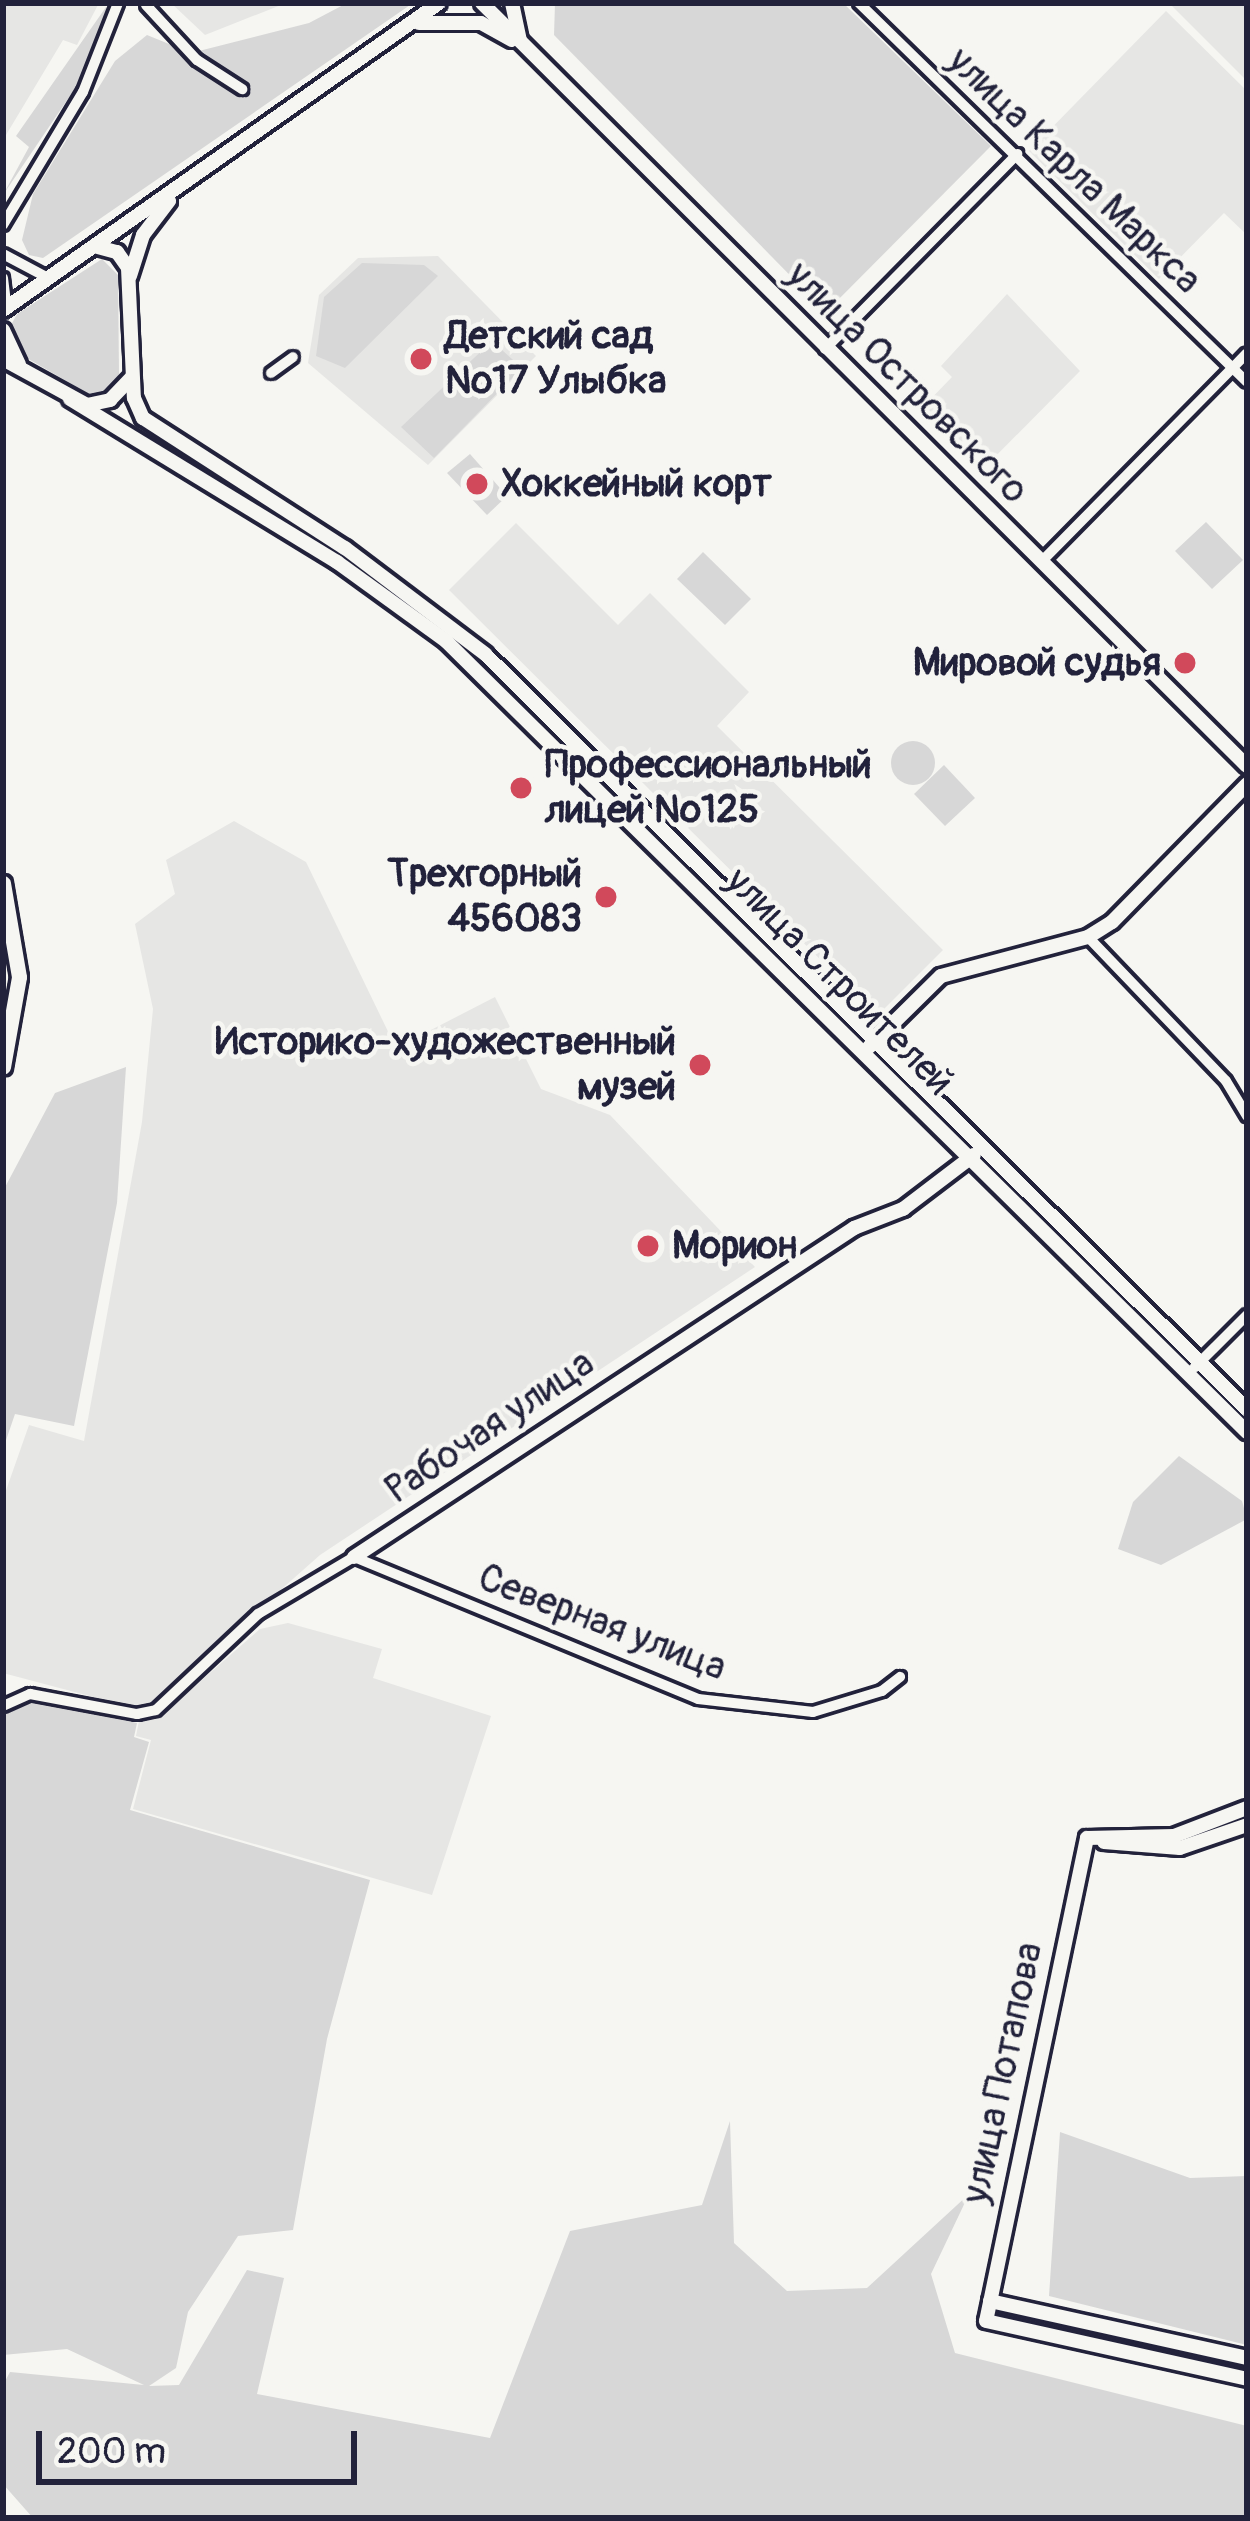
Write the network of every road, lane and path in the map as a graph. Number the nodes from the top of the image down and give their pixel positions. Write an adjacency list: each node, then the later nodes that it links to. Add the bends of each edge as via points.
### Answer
1 (118, 3): 12 (street, via 83,92)
2 (439, 3): 7 (street)
3 (482, 3): 8 (street, улица Островского)
4 (512, 3): 8 (street)
5 (859, 3): 10 (street, улица Карла Маркса)
6 (146, 5): 9 (street, via 197,60)
7 (404, 28): 8 (street, via 440,19 481,23); 11 (street)
8 (521, 45): 20 (street, улица Островского)
9 (242, 89)
10 (1017, 154): 20 (street); 24 (street, улица Карла Маркса)
11 (191, 182): 13 (street); 16 (street, via 143,236)
12 (3, 225)
13 (94, 246): 16 (street, via 117,252); 17 (street)
14 (3, 254): 17 (street)
15 (3, 278): 18 (street)
16 (130, 278): 25 (street)
17 (50, 280): 18 (street)
18 (5, 310): 19 (street)
19 (3, 329): 27 (street)
20 (825, 349): 30 (street, улица Островского)
21 (1247, 353): 24 (street)
22 (293, 357): 26 (street)
23 (3, 359): 27 (street)
24 (1233, 368): 28 (street, улица Карла Маркса); 30 (street)
25 (134, 372): 29 (street, via 103,404); 35 (street, улица Строителей, via 137,407 154,429 345,548 485,654)
26 (271, 373)
27 (26, 374): 29 (street)
28 (1247, 382)
29 (70, 399): 36 (street, улица Строителей, via 337,562 446,641)
30 (1040, 562): 31 (street, улица Островского)
31 (1247, 766)
32 (1247, 784): 34 (street)
33 (3, 883): 37 (main road, via 19,977)
34 (1088, 938): 35 (street, via 941,976); 38 (street, via 1226,1081)
35 (875, 1041): 36 (street); 39 (street, улица Строителей)
36 (863, 1053): 40 (street, улица Строителей)
37 (3, 1067)
38 (1247, 1117)
39 (982, 1147): 40 (street, Рабочая улица); 42 (street, улица Строителей)
40 (970, 1159): 42 (street, улица Строителей); 45 (street, Рабочая улица, via 903,1209 854,1228 723,1311)
41 (1247, 1315): 42 (street)
42 (1194, 1368): 43 (street, улица Строителей); 44 (street, улица Строителей)
43 (1247, 1409)
44 (1247, 1432)
45 (354, 1556): 46 (street, Северная улица, via 698,1699 813,1712 882,1691); 47 (street, Рабочая улица, via 258,1614 155,1710 137,1714 29,1694)
46 (900, 1677)
47 (3, 1706)
48 (1247, 1808): 50 (street, via 1174,1836)
49 (1247, 1825): 50 (street, via 1180,1848)
50 (1087, 1838): 51 (street, улица Потапова)
51 (989, 2301): 52 (street); 53 (street, улица Потапова, via 986,2321)
52 (1247, 2358)
53 (1247, 2379)

